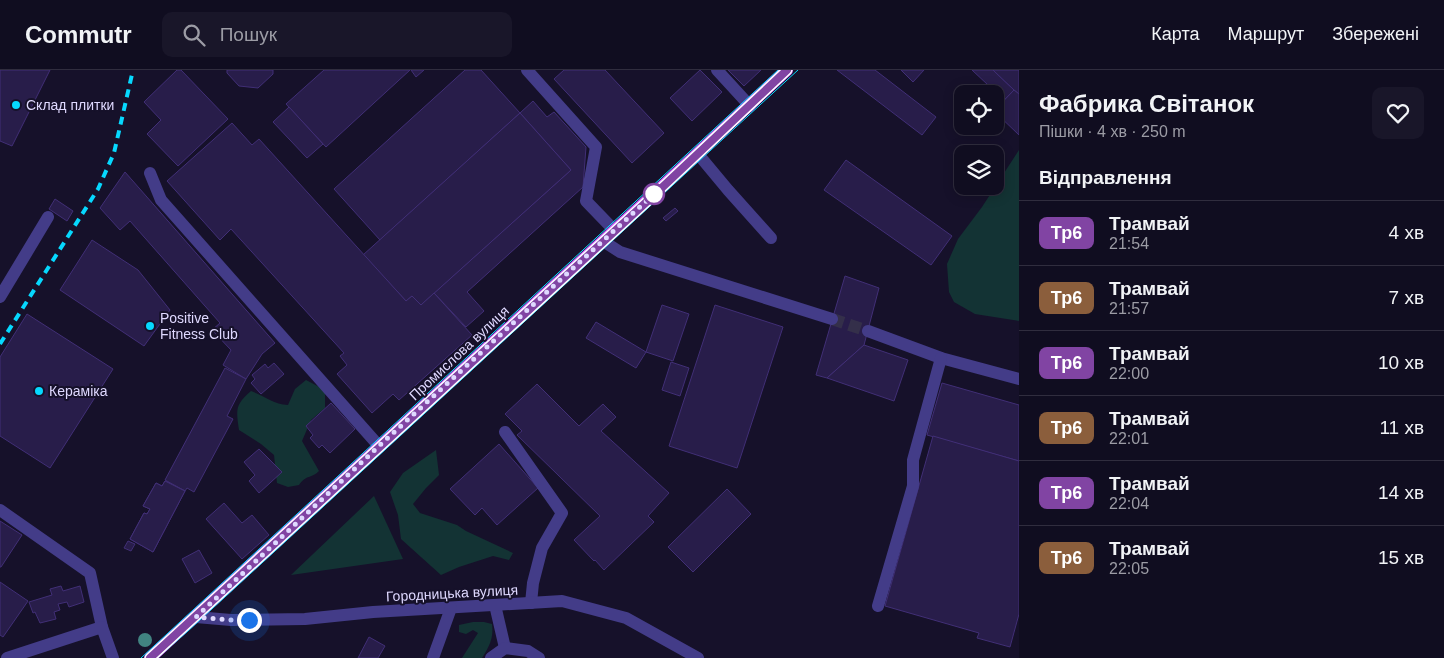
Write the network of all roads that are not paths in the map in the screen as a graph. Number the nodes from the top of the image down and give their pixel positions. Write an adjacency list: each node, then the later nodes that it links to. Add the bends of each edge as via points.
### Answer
1 (527, 70): 8 (street, via 596,147 586,201)
2 (717, 70): 4 (street)
3 (787, 70): 4 (main road, Промислова вулиця)
4 (750, 106): 5 (main road, Промислова вулиця)
5 (698, 154): 8 (main road, Промислова вулиця); 9 (street)
6 (150, 173): 17 (street, via 161,200)
7 (48, 217): 11 (street)
8 (614, 230): 10 (main road, Промислова вулиця)
9 (771, 238)
10 (603, 241): 12 (street, via 620,252); 17 (main road, Промислова вулиця)
11 (0, 297)
12 (832, 320)
13 (868, 331): 14 (street)
14 (942, 358): 15 (street); 21 (street, via 913,460 913,486)
15 (1019, 380)
16 (505, 432): 19 (street, via 562,513 542,548)
17 (379, 446): 23 (main road, Промислова вулиця)
18 (0, 510): 24 (street, via 90,572)
19 (531, 603): 20 (street, Городницька вулиця); 32 (street, Городницька вулиця, via 562,601 626,618)
20 (495, 605): 22 (street, Городницька вулиця); 25 (street)
21 (878, 606)
22 (451, 608): 23 (street, Городницька вулиця, via 305,619); 29 (street)
23 (196, 617): 28 (main road, Промислова вулиця)
24 (102, 627): 26 (street); 27 (street)
25 (505, 648): 30 (street); 31 (street, via 528,651)
26 (7, 658)
27 (113, 658)
28 (150, 658)
29 (433, 658)
30 (491, 658)
31 (539, 658)
32 (698, 658)

